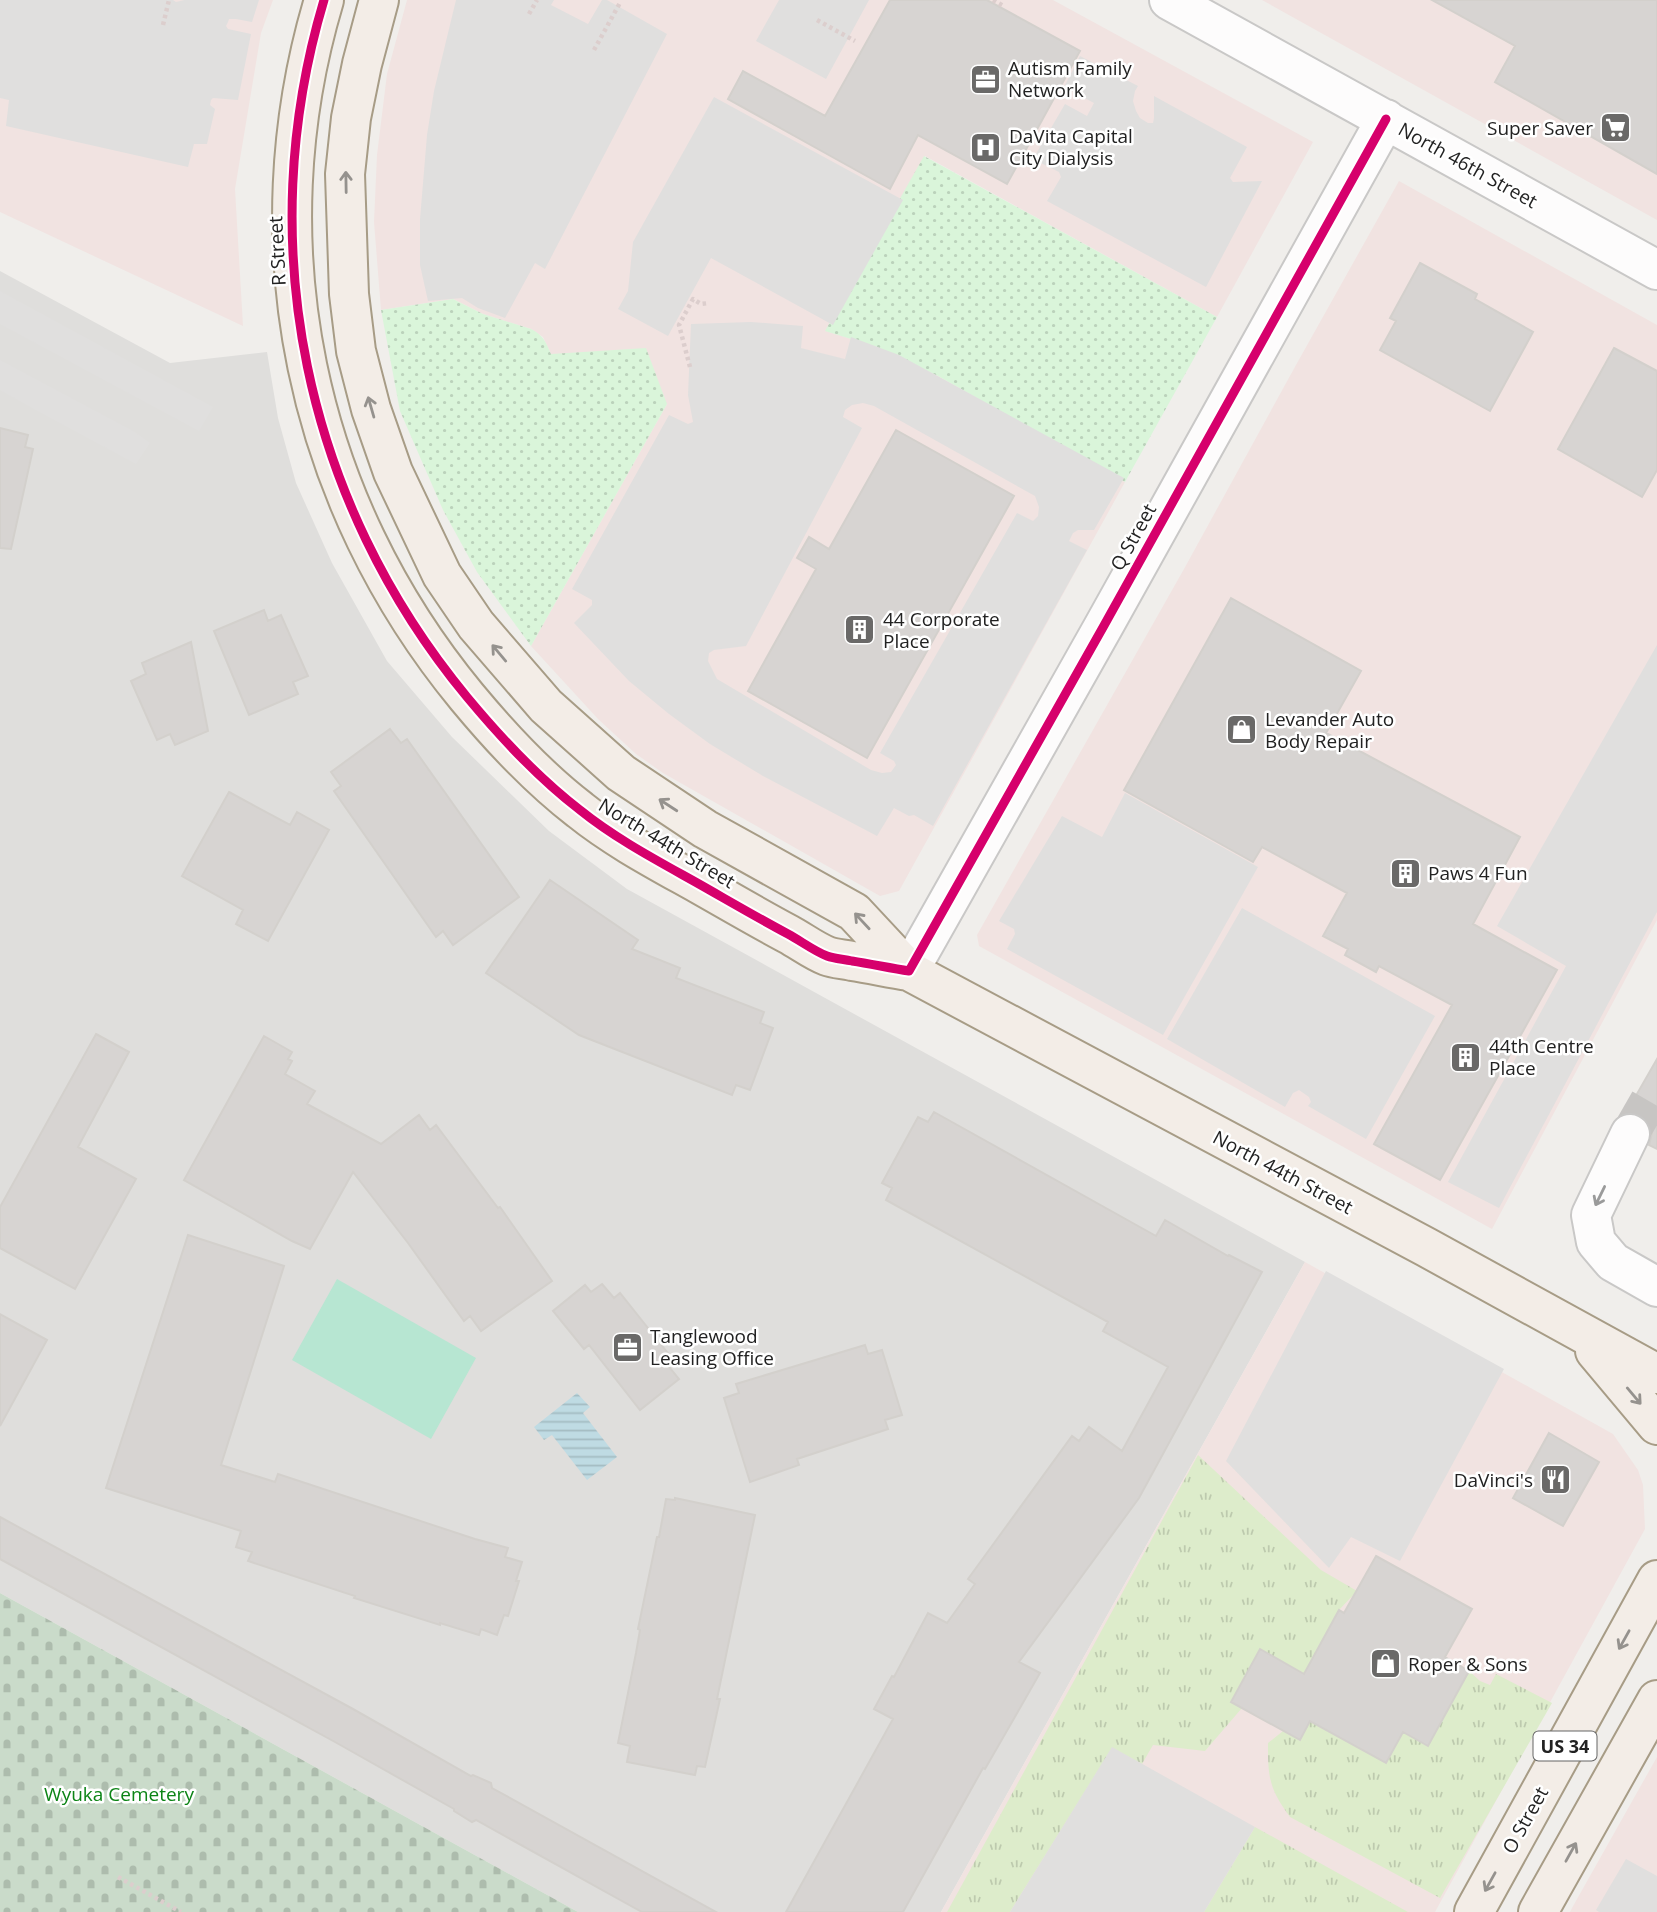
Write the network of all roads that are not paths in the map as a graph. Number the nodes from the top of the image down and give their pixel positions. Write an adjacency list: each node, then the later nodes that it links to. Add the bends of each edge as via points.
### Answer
1 (324, 0): 6 (main road, R Street, via 311,47 296,144 292,257 306,363)
2 (379, 0): 7 (main road, North 44th Street, one-way to 2, via 854,912 705,829 621,773 546,706 476,625 442,575 393,472 371,409 356,351 349,294 345,174 351,118)
3 (1169, 0): 4 (street, North 46th Street)
4 (1386, 120): 5 (street, North 46th Street); 7 (street, Q Street)
5 (1657, 270)
6 (346, 495): 7 (main road, North 44th Street, via 385,579 419,636 496,732 536,773 634,847 827,956)
7 (909, 971): 10 (main road, North 44th Street)
8 (1630, 1134): 9 (street, one-way to 9, via 1591,1215 1597,1242 1613,1262)
9 (1657, 1287)
10 (1578, 1330): 11 (main road, North 44th Street); 12 (main road, one-way to 12)
11 (1657, 1374)
12 (1657, 1425)
13 (1657, 1580): 15 (main road, O Street / US 34, one-way to 15)
14 (1657, 1700): 16 (main road, US 34, one-way to 14)
15 (1474, 1912)
16 (1538, 1912)

